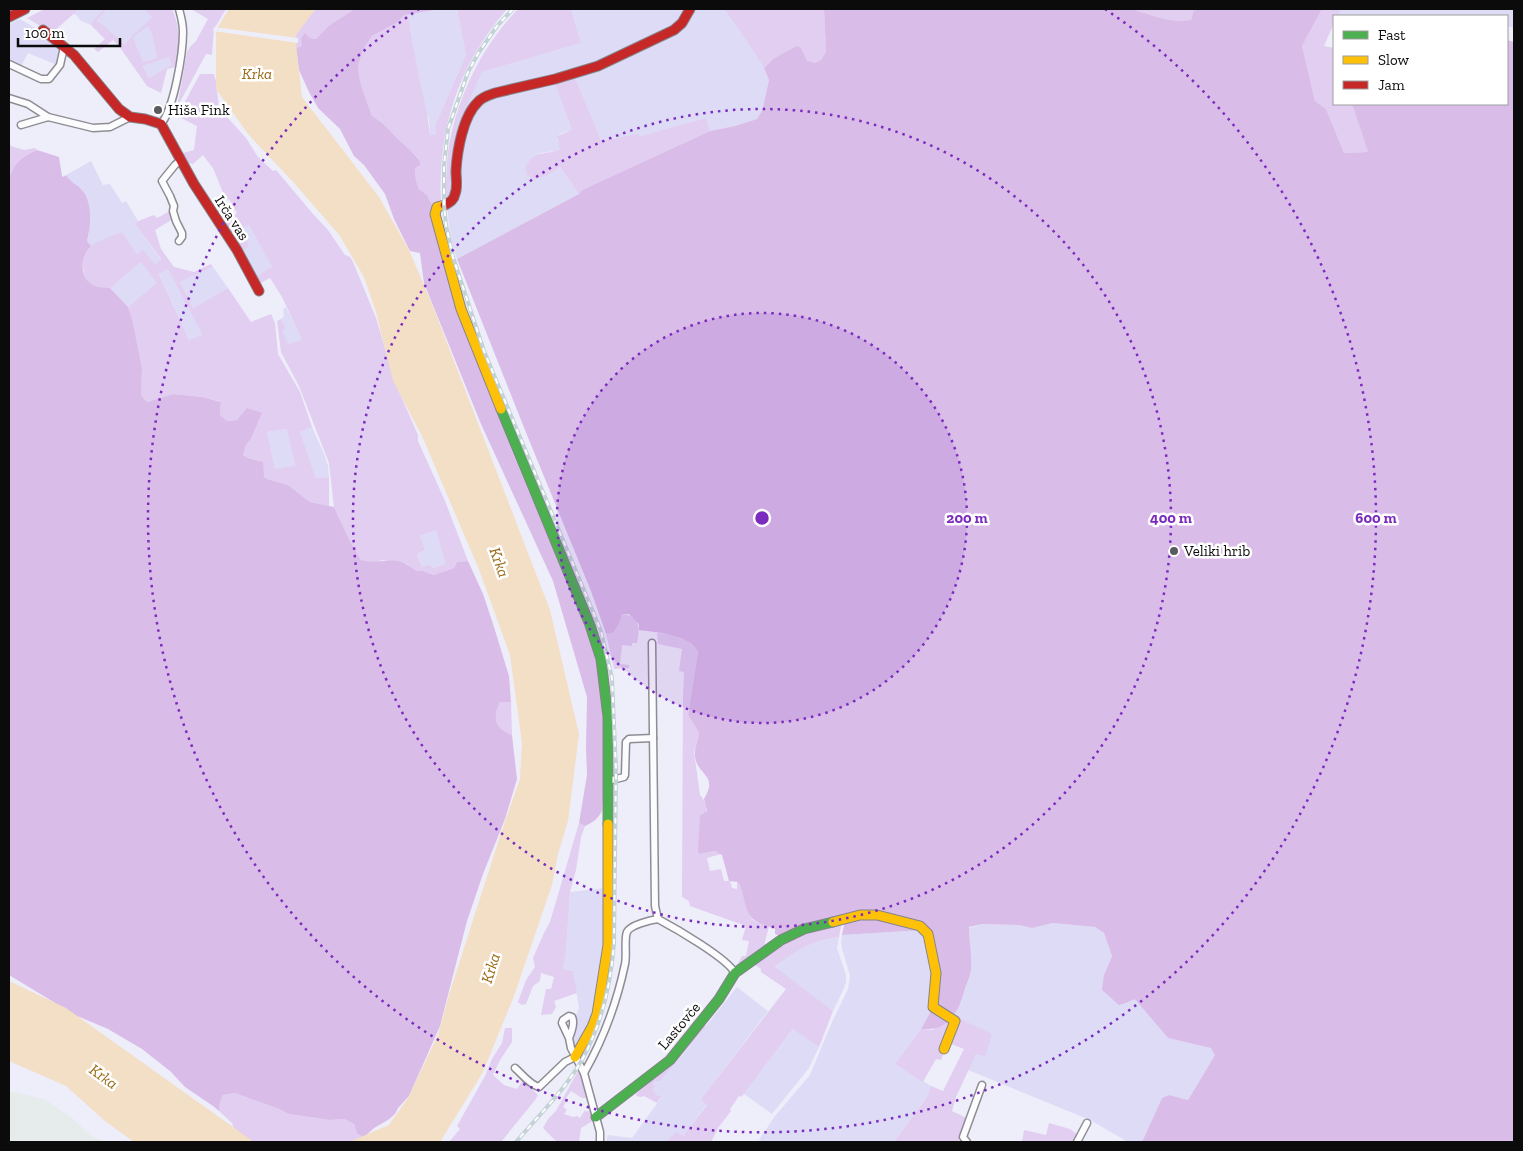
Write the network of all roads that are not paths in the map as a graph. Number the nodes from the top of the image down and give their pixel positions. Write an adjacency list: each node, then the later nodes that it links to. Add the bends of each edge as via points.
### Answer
1 (25, 9): 4 (street)
2 (179, 9): 11 (street, via 183,32 181,50 174,89)
3 (690, 9): 18 (street, via 680,24 622,56 479,100 462,135 455,197 450,203 437,207 435,214 461,309 601,659 608,718)
4 (9, 17)
5 (43, 30): 6 (street)
6 (64, 47): 7 (street, via 60,65 49,79 41,79); 10 (street, via 118,109)
7 (9, 64)
8 (9, 98): 9 (street, via 28,104)
9 (48, 117): 10 (street, via 93,128 110,127); 12 (street)
10 (130, 117): 11 (street)
11 (161, 124): 13 (street, Irča vas)
12 (21, 125)
13 (181, 160): 14 (street, via 162,181 182,233); 15 (street, Irča vas)
14 (179, 241)
15 (259, 291)
16 (652, 643): 17 (street)
17 (653, 738): 18 (street, via 629,739 626,742 626,775); 19 (street)
18 (608, 781): 23 (street, via 608,945 597,1014)
19 (658, 919): 20 (street, via 701,945 729,965); 25 (street, via 630,928 627,932 626,961 610,1022)
20 (734, 973): 22 (street, via 781,940 804,929 860,915 877,915 920,926 928,934 936,973 933,1007 955,1021); 27 (street, Lastovče, via 719,999 670,1060)
21 (569, 1038): 23 (street)
22 (944, 1049)
23 (576, 1057): 24 (street, via 565,1062 539,1087); 25 (street)
24 (515, 1068)
25 (584, 1073): 27 (street)
26 (982, 1085): 30 (street, via 963,1137)
27 (596, 1117): 29 (street)
28 (1087, 1124): 31 (street)
29 (600, 1142)
30 (967, 1142)
31 (1078, 1142)

